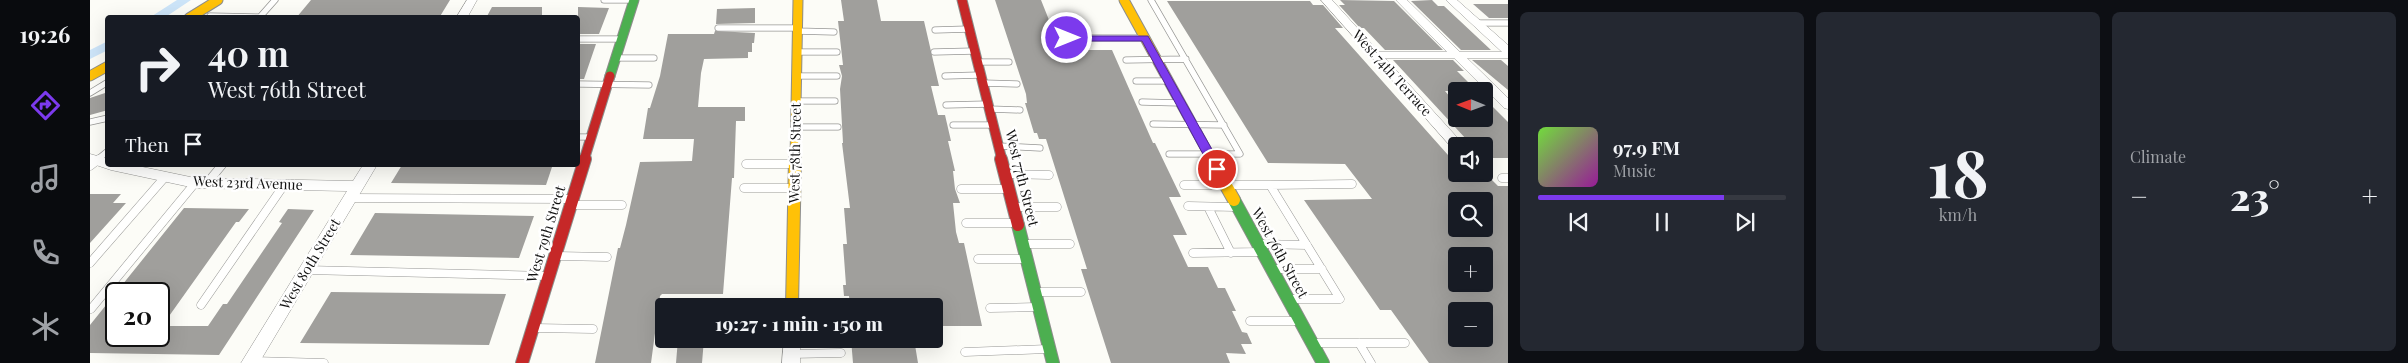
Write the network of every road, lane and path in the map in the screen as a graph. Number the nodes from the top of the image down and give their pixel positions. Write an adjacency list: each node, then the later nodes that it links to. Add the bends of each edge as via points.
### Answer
1 (218, 0): 13 (street)
2 (275, 0): 14 (lane)
3 (472, 0): 15 (street)
4 (604, 0): 5 (lane)
5 (634, 0): 26 (street, West 79th Street)
6 (798, 0): 20 (street, West 78th Street)
7 (962, 0): 19 (street, West 77th Street)
8 (1124, 0): 24 (street, West 76th Street)
9 (1151, 0): 39 (lane)
10 (1326, 0): 31 (street, West 74th Terrace)
11 (1401, 0): 32 (street)
12 (1451, 0): 16 (street)
13 (193, 15)
14 (261, 15)
15 (464, 15)
16 (1477, 23): 17 (lane); 27 (street)
17 (1508, 23)
18 (718, 28): 20 (lane)
19 (969, 29): 21 (lane); 34 (street, West 77th Street)
20 (797, 30): 22 (lane); 28 (street, West 78th Street)
21 (935, 30)
22 (834, 32)
23 (1067, 38): 24 (lane)
24 (1145, 38): 38 (street, West 76th Street)
25 (580, 39): 26 (lane)
26 (622, 40): 35 (street, West 79th Street)
27 (1508, 51)
28 (797, 52): 29 (lane); 43 (street, West 78th Street)
29 (837, 52)
30 (934, 52): 34 (lane)
31 (1377, 55): 32 (street); 74 (street, West 74th Terrace)
32 (1458, 55): 33 (street); 60 (street)
33 (1508, 55)
34 (976, 57): 40 (lane); 46 (street, West 77th Street)
35 (616, 58): 36 (lane); 52 (street, West 79th Street)
36 (654, 58)
37 (1126, 60): 38 (lane)
38 (1157, 60): 39 (lane); 47 (street, West 76th Street)
39 (1186, 60): 69 (lane)
40 (1009, 62)
41 (105, 68): 42 (street)
42 (90, 76)
43 (796, 76): 44 (lane); 55 (street, West 78th Street)
44 (837, 76)
45 (946, 76): 46 (lane)
46 (982, 79): 51 (lane); 61 (street, West 77th Street)
47 (1169, 80): 48 (lane); 58 (street, West 76th Street)
48 (1136, 81)
49 (105, 84): 54 (lane)
50 (580, 84): 52 (lane)
51 (1017, 84)
52 (608, 85): 53 (lane); 73 (street, West 79th Street)
53 (649, 85)
54 (90, 93)
55 (796, 101): 56 (lane); 70 (street, West 78th Street)
56 (835, 101)
57 (1142, 102): 58 (lane)
58 (1181, 103): 66 (street, West 76th Street)
59 (946, 105): 61 (lane)
60 (1508, 105)
61 (989, 107): 62 (lane); 68 (street, West 77th Street)
62 (1020, 110)
63 (105, 119): 64 (lane)
64 (90, 122)
65 (1154, 124): 66 (lane)
66 (1192, 124): 69 (lane); 78 (street, West 76th Street)
67 (953, 125): 68 (lane)
68 (993, 125): 75 (street, West 77th Street)
69 (1224, 125): 78 (lane, via 1240,154)
70 (795, 126): 71 (lane); 80 (street, West 78th Street)
71 (838, 127)
72 (580, 137): 73 (lane)
73 (592, 137): 98 (street, West 79th Street)
74 (1450, 137)
75 (999, 146): 76 (lane); 84 (street, West 77th Street)
76 (1040, 148)
77 (1169, 154): 78 (lane)
78 (1209, 154): 89 (street, West 76th Street)
79 (746, 164): 80 (lane)
80 (795, 164): 94 (street, West 78th Street)
81 (118, 167): 86 (street, West 23rd Avenue)
82 (220, 167): 87 (lane)
83 (369, 167): 97 (street, West 80th Street)
84 (1006, 174): 85 (lane); 96 (street, West 77th Street)
85 (1049, 175)
86 (165, 177): 87 (street, West 23rd Avenue); 117 (lane)
87 (201, 183): 91 (street, West 23rd Avenue); 129 (lane)
88 (1184, 184): 89 (lane)
89 (1225, 184): 92 (lane); 104 (street, West 76th Street)
90 (1352, 184): 92 (lane)
91 (284, 185): 97 (street, West 23rd Avenue); 126 (lane)
92 (1270, 185): 109 (lane)
93 (744, 188): 94 (lane)
94 (794, 188): 124 (street, West 78th Street)
95 (960, 189): 96 (lane)
96 (1009, 189): 102 (street, West 77th Street)
97 (354, 192): 98 (lane); 120 (street, West 80th Street)
98 (572, 202): 99 (lane); 113 (street, West 79th Street)
99 (622, 205)
100 (1188, 206): 101 (lane)
101 (1208, 206): 104 (lane); 112 (lane)
102 (1014, 207): 103 (lane); 106 (street, West 77th Street)
103 (1057, 207)
104 (1238, 207): 110 (street, West 76th Street)
105 (966, 223): 106 (lane)
106 (1018, 223): 107 (street, West 77th Street)
107 (1023, 244): 108 (lane); 116 (street, West 77th Street)
108 (1070, 244)
109 (1307, 244): 110 (lane); 119 (lane)
110 (1260, 248): 112 (lane); 118 (street, West 76th Street)
111 (1193, 253): 112 (lane)
112 (1231, 253)
113 (555, 256): 114 (lane); 121 (street, West 79th Street)
114 (607, 257)
115 (978, 259): 116 (lane)
116 (1027, 260): 122 (street, West 77th Street)
117 (90, 263)
118 (1272, 269): 119 (lane); 125 (street, West 76th Street)
119 (1322, 269): 125 (lane, via 1340,299)
120 (306, 270): 121 (lane); 141 (street, West 80th Street)
121 (548, 276): 132 (street, West 79th Street)
122 (1035, 292): 123 (lane); 127 (street, West 77th Street)
123 (1081, 292)
124 (792, 298)
125 (1288, 298): 131 (street, West 76th Street)
126 (201, 305)
127 (1039, 307): 128 (lane); 137 (street, West 77th Street)
128 (990, 308)
129 (91, 309)
130 (1250, 321): 131 (lane)
131 (1300, 321): 134 (street, West 76th Street)
132 (532, 328): 133 (lane); 143 (street, West 79th Street)
133 (593, 329)
134 (1312, 343): 135 (lane); 145 (street, West 76th Street)
135 (1359, 343): 136 (lane); 146 (lane)
136 (1405, 343)
137 (1050, 349): 139 (lane); 144 (street, West 77th Street)
138 (791, 352): 140 (lane)
139 (965, 352)
140 (841, 353)
141 (250, 362): 142 (lane)
142 (324, 363)
143 (522, 363)
144 (1053, 363)
145 (1323, 363)
146 (1371, 363)

